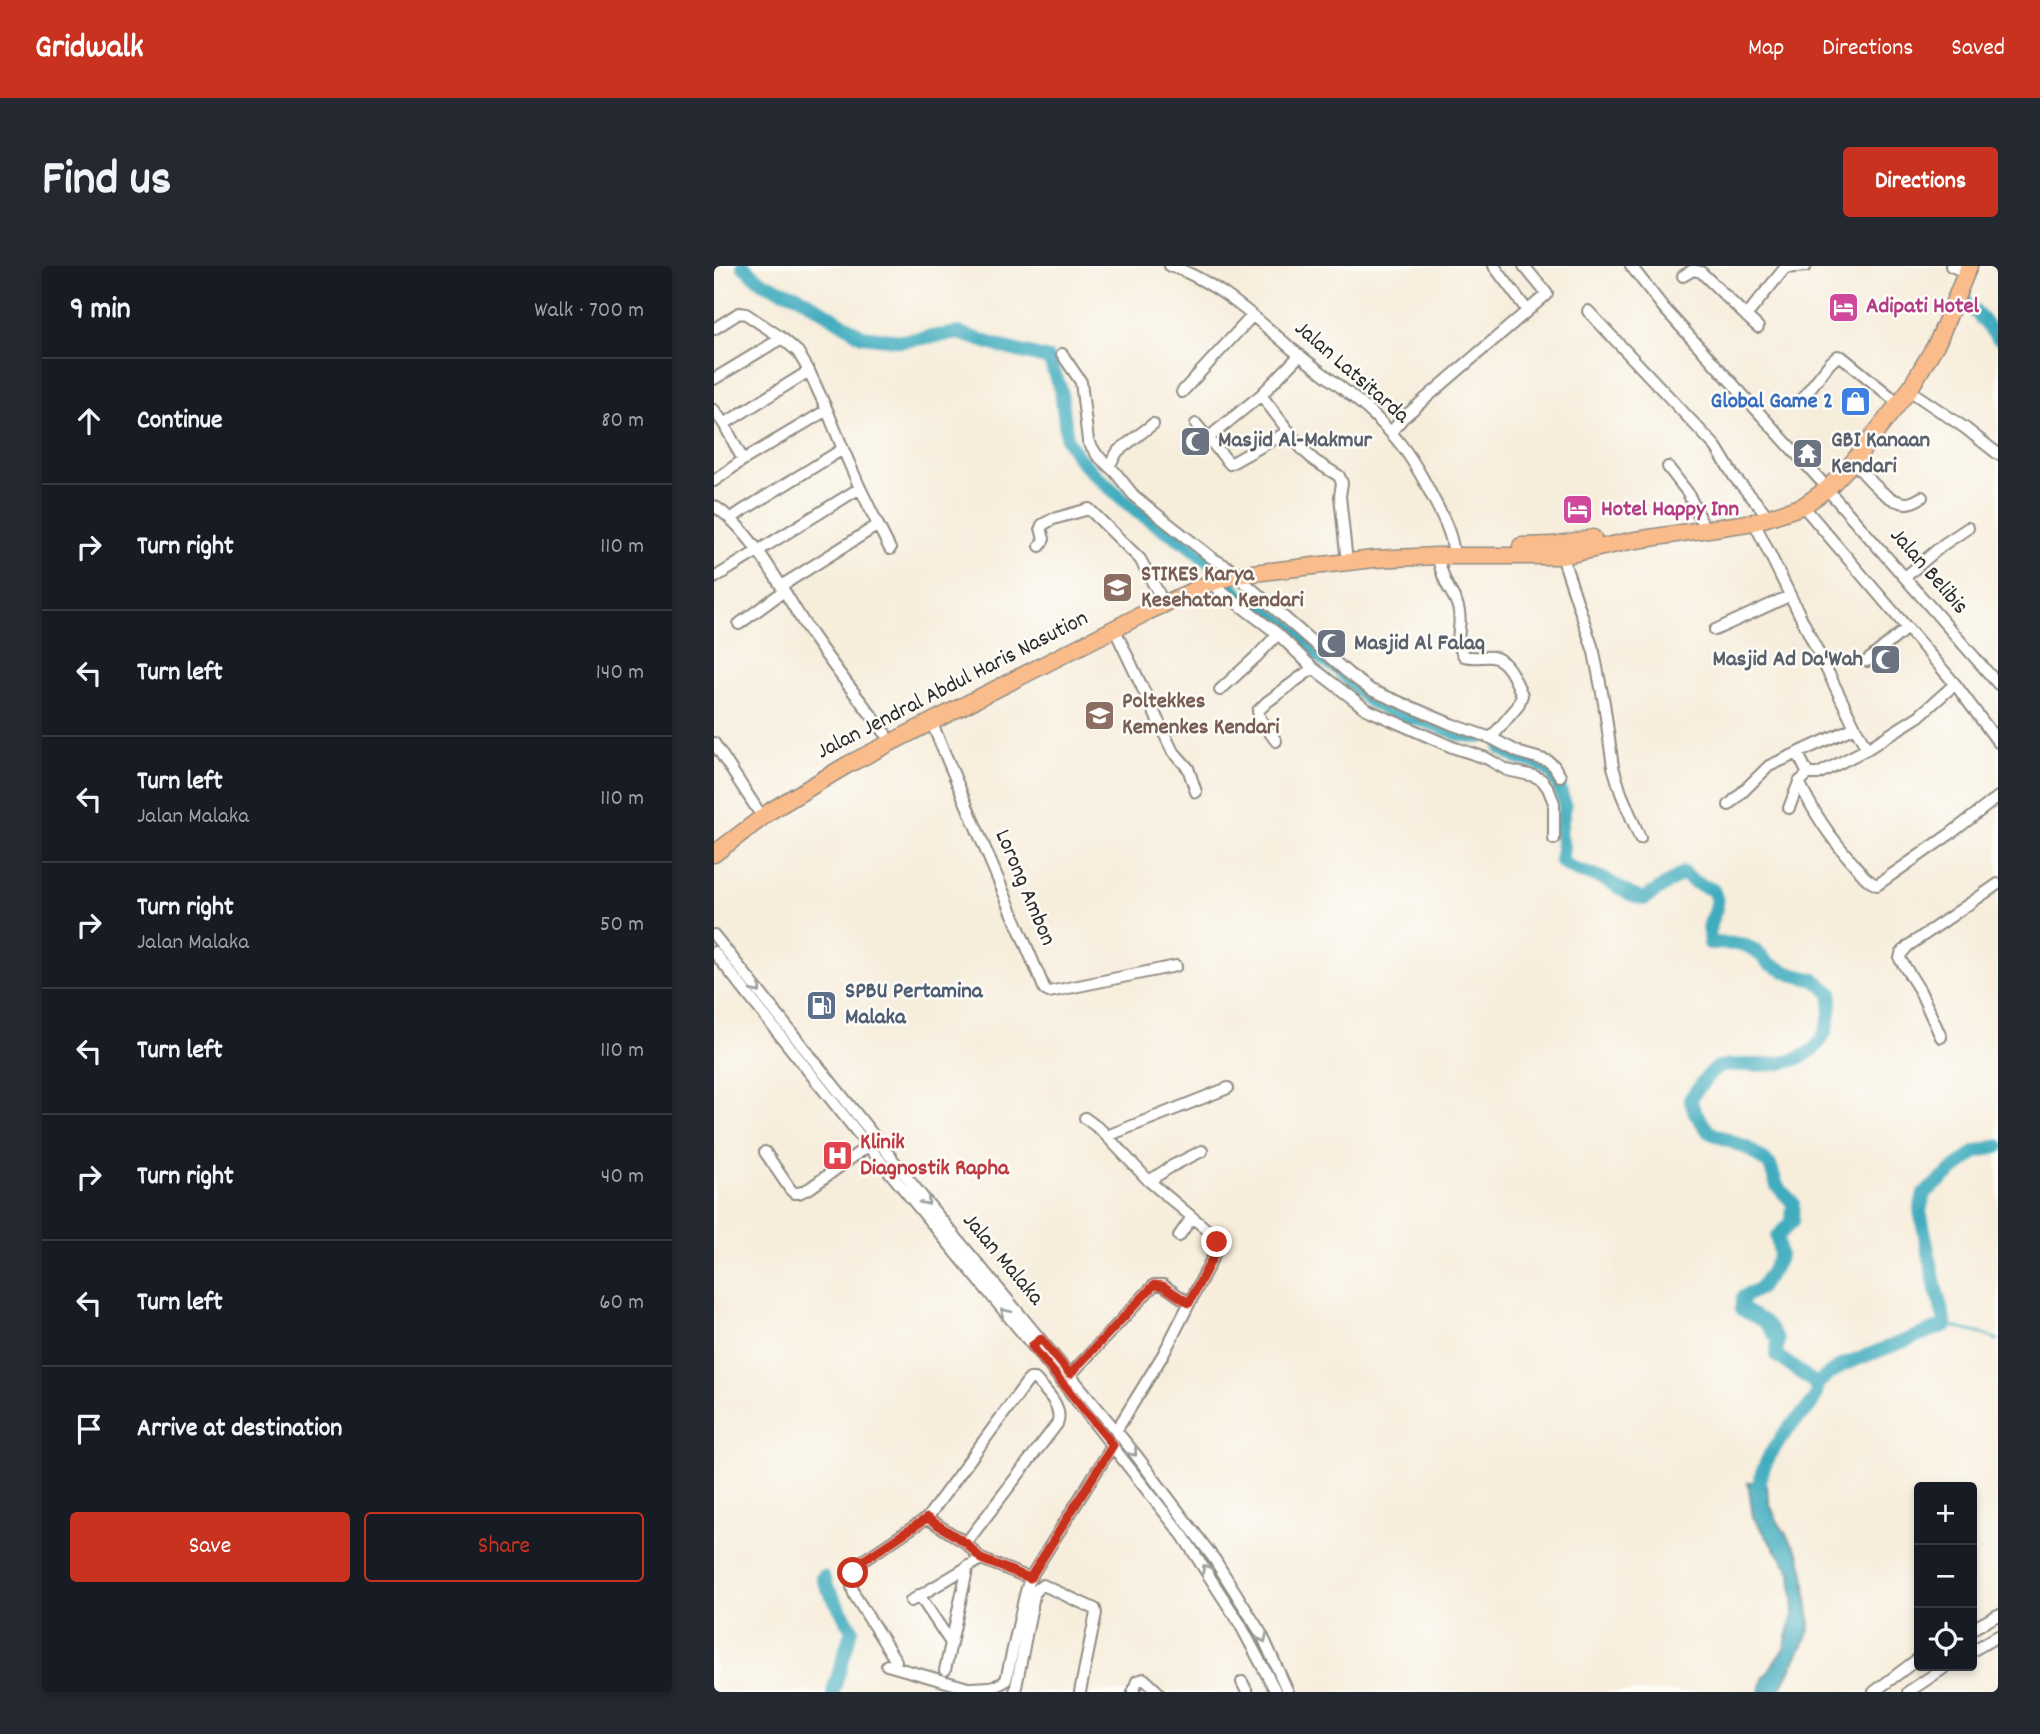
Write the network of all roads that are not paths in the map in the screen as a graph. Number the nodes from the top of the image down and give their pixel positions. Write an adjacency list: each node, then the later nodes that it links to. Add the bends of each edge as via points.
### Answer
1 (1170, 266): 10 (street, Jalan Latsitarda, via 1205,282)
2 (1494, 266): 8 (street)
3 (1524, 266): 8 (street, via 1548,294)
4 (1631, 266): 40 (street, Jalan Belibis)
5 (1806, 266): 11 (street, via 1785,268)
6 (1961, 268): 19 (highway, Jalan Jendral Abdul Haris Nasution, via 1938,341); 22 (highway, Jalan Jendral Abdul Haris Nasution, via 1929,338)
7 (1683, 276): 11 (street, via 1693,270 1701,272)
8 (1527, 310): 30 (street)
9 (1588, 312): 45 (street, via 1716,447)
10 (1252, 316): 16 (street, Jalan Latsitarda); 20 (street)
11 (1746, 316): 12 (street)
12 (1758, 327)
13 (714, 329): 14 (street, via 739,313)
14 (782, 338): 17 (street, via 798,352); 18 (street)
15 (1062, 354): 37 (street, via 1081,382 1088,441)
16 (1300, 355): 21 (street); 30 (street, Jalan Latsitarda)
17 (809, 371): 25 (street); 26 (street)
18 (714, 380)
19 (1909, 390): 32 (highway, Jalan Jendral Abdul Haris Nasution); 34 (street)
20 (1182, 391)
21 (1261, 395): 29 (street); 31 (street)
22 (1891, 397): 23 (street, via 1838,356); 32 (highway, Jalan Jendral Abdul Haris Nasution)
23 (1801, 400)
24 (714, 410): 26 (street)
25 (827, 410): 33 (street); 35 (street)
26 (724, 424): 35 (street)
27 (1153, 424): 37 (street, via 1116,453)
28 (1196, 424): 31 (street)
29 (1289, 431): 31 (street, via 1230,464); 54 (street, via 1308,456 1341,480)
30 (1391, 432): 53 (street, Jalan Latsitarda, via 1427,485 1448,527)
31 (1208, 438)
32 (1866, 438): 36 (highway, Jalan Jendral Abdul Haris Nasution); 40 (highway, Jalan Jendral Abdul Haris Nasution)
33 (843, 449): 41 (street); 46 (street)
34 (1998, 454)
35 (743, 460): 39 (street)
36 (1853, 461): 40 (highway, Jalan Jendral Abdul Haris Nasution); 42 (street, via 1876,486 1896,499 1905,503)
37 (1109, 466): 58 (street, via 1135,497)
38 (1668, 467): 47 (street)
39 (714, 481)
40 (1824, 485): 44 (highway, Jalan Jendral Abdul Haris Nasution); 45 (highway, Jalan Jendral Abdul Haris Nasution); 59 (street, Jalan Belibis)
41 (860, 488): 48 (street); 52 (street)
42 (1922, 496)
43 (714, 506): 46 (street)
44 (1803, 506): 45 (highway, Jalan Jendral Abdul Haris Nasution); 67 (street)
45 (1759, 516): 47 (highway, Jalan Jendral Abdul Haris Nasution); 56 (highway, Jalan Jendral Abdul Haris Nasution); 64 (street)
46 (732, 519): 52 (street)
47 (1701, 521): 53 (highway, Jalan Jendral Abdul Haris Nasution, via 1553,545)
48 (878, 526): 51 (street); 62 (street)
49 (1968, 528): 59 (street)
50 (1040, 546): 63 (street, via 1042,525 1089,509 1140,559)
51 (890, 550)
52 (757, 551): 60 (street); 62 (street)
53 (1454, 551): 54 (highway, Jalan Jendral Abdul Haris Nasution); 55 (highway, Jalan Jendral Abdul Haris Nasution); 56 (highway, Jalan Jendral Abdul Haris Nasution)
54 (1346, 553): 57 (highway, Jalan Jendral Abdul Haris Nasution)
55 (1437, 556): 57 (highway, Jalan Jendral Abdul Haris Nasution); 79 (street, via 1459,608 1458,644 1464,656 1499,659 1522,695)
56 (1562, 556): 93 (street, via 1594,652 1613,767)
57 (1259, 567): 58 (highway, Jalan Jendral Abdul Haris Nasution)
58 (1230, 572): 61 (highway, Jalan Jendral Abdul Haris Nasution); 79 (street, via 1371,690)
59 (1905, 576): 74 (street, Jalan Belibis)
60 (714, 578)
61 (1208, 578): 63 (highway, Jalan Jendral Abdul Haris Nasution); 66 (highway, Jalan Jendral Abdul Haris Nasution); 69 (street)
62 (782, 589): 65 (street); 78 (street)
63 (1160, 594): 70 (highway, Jalan Jendral Abdul Haris Nasution)
64 (1789, 596): 68 (street); 77 (street)
65 (739, 624)
66 (1114, 628): 70 (highway, Jalan Jendral Abdul Haris Nasution); 88 (street, via 1172,750 1188,768)
67 (1907, 628): 71 (street); 73 (street)
68 (1715, 630)
69 (1278, 634): 72 (street); 75 (street)
70 (1059, 651): 76 (highway, Jalan Jendral Abdul Haris Nasution); 78 (highway, Jalan Jendral Abdul Haris Nasution)
71 (1867, 661)
72 (1313, 668): 80 (street, via 1258,711); 95 (street, via 1366,709 1507,770 1542,780 1554,803)
73 (1955, 684): 81 (street); 83 (street, via 1919,716)
74 (1998, 684)
75 (1220, 690)
76 (931, 721): 85 (highway, Jalan Jendral Abdul Haris Nasution); 100 (street, Lorong Ambon, via 1045,990)
77 (1855, 727): 83 (street); 84 (street)
78 (885, 733): 85 (highway, Jalan Jendral Abdul Haris Nasution)
79 (1491, 738): 86 (street, via 1548,761)
80 (1276, 741)
81 (1998, 742)
82 (714, 743): 92 (street)
83 (1867, 749): 87 (street)
84 (1798, 754): 87 (street); 90 (street, via 1769,766)
85 (822, 773): 92 (highway, Jalan Jendral Abdul Haris Nasution); 96 (highway, Jalan Jendral Abdul Haris Nasution)
86 (1560, 776)
87 (1804, 778): 89 (street, via 1814,811 1827,832 1877,885); 91 (street)
88 (1196, 792)
89 (1998, 797)
90 (1729, 805)
91 (1789, 808)
92 (757, 809): 94 (highway, Jalan Jendral Abdul Haris Nasution)
93 (1640, 838)
94 (714, 839)
95 (1554, 839)
96 (714, 854)
97 (1998, 884): 101 (street, via 1901,954)
98 (714, 936): 112 (street, Jalan Malaka, one-way to 112)
99 (714, 952): 105 (street, Jalan Malaka)
100 (1176, 966)
101 (1941, 1037)
102 (1228, 1088): 104 (street)
103 (1085, 1118): 104 (street)
104 (1107, 1136): 108 (street)
105 (868, 1146): 106 (street, via 799,1193 790,1189); 112 (street, Jalan Malaka, one-way to 105)
106 (765, 1152)
107 (1202, 1152): 108 (street)
108 (1149, 1181): 109 (street)
109 (1192, 1217): 110 (street); 111 (street, via 1218,1245)
110 (1179, 1236)
111 (1189, 1303): 113 (street, via 1154,1285); 114 (street)
112 (1037, 1343): 113 (street, Jalan Malaka); 115 (street, Jalan Malaka)
113 (1070, 1374): 114 (street, Jalan Malaka)
114 (1116, 1431): 135 (street, Jalan Malaka, one-way to 135, via 1214,1560 1262,1635)
115 (1112, 1448): 120 (street); 134 (street, Jalan Malaka, one-way to 115, via 1244,1629 1200,1560)
116 (927, 1518): 117 (street); 117 (street, via 1027,1382 1035,1379 1058,1407 1060,1418); 129 (street, via 864,1560 851,1580 891,1663)
117 (966, 1543): 118 (street)
118 (981, 1559): 119 (street); 120 (street)
119 (968, 1566): 124 (street); 124 (street, via 915,1598)
120 (1030, 1578): 129 (street, via 1006,1679 1003,1684)
121 (1998, 1615): 122 (street)
122 (1977, 1626)
123 (1998, 1636): 125 (street)
124 (951, 1643): 127 (street)
125 (1977, 1648)
126 (1914, 1662): 136 (street)
127 (945, 1671)
128 (1940, 1671): 137 (street)
129 (967, 1690)
130 (1015, 1692): 131 (street, via 1034,1595 1043,1585 1095,1609)
131 (1080, 1692)
132 (1133, 1692): 133 (street, via 1137,1681 1144,1679)
133 (1158, 1692)
134 (1276, 1692)
135 (1288, 1692)
136 (1874, 1692)
137 (1908, 1692)

